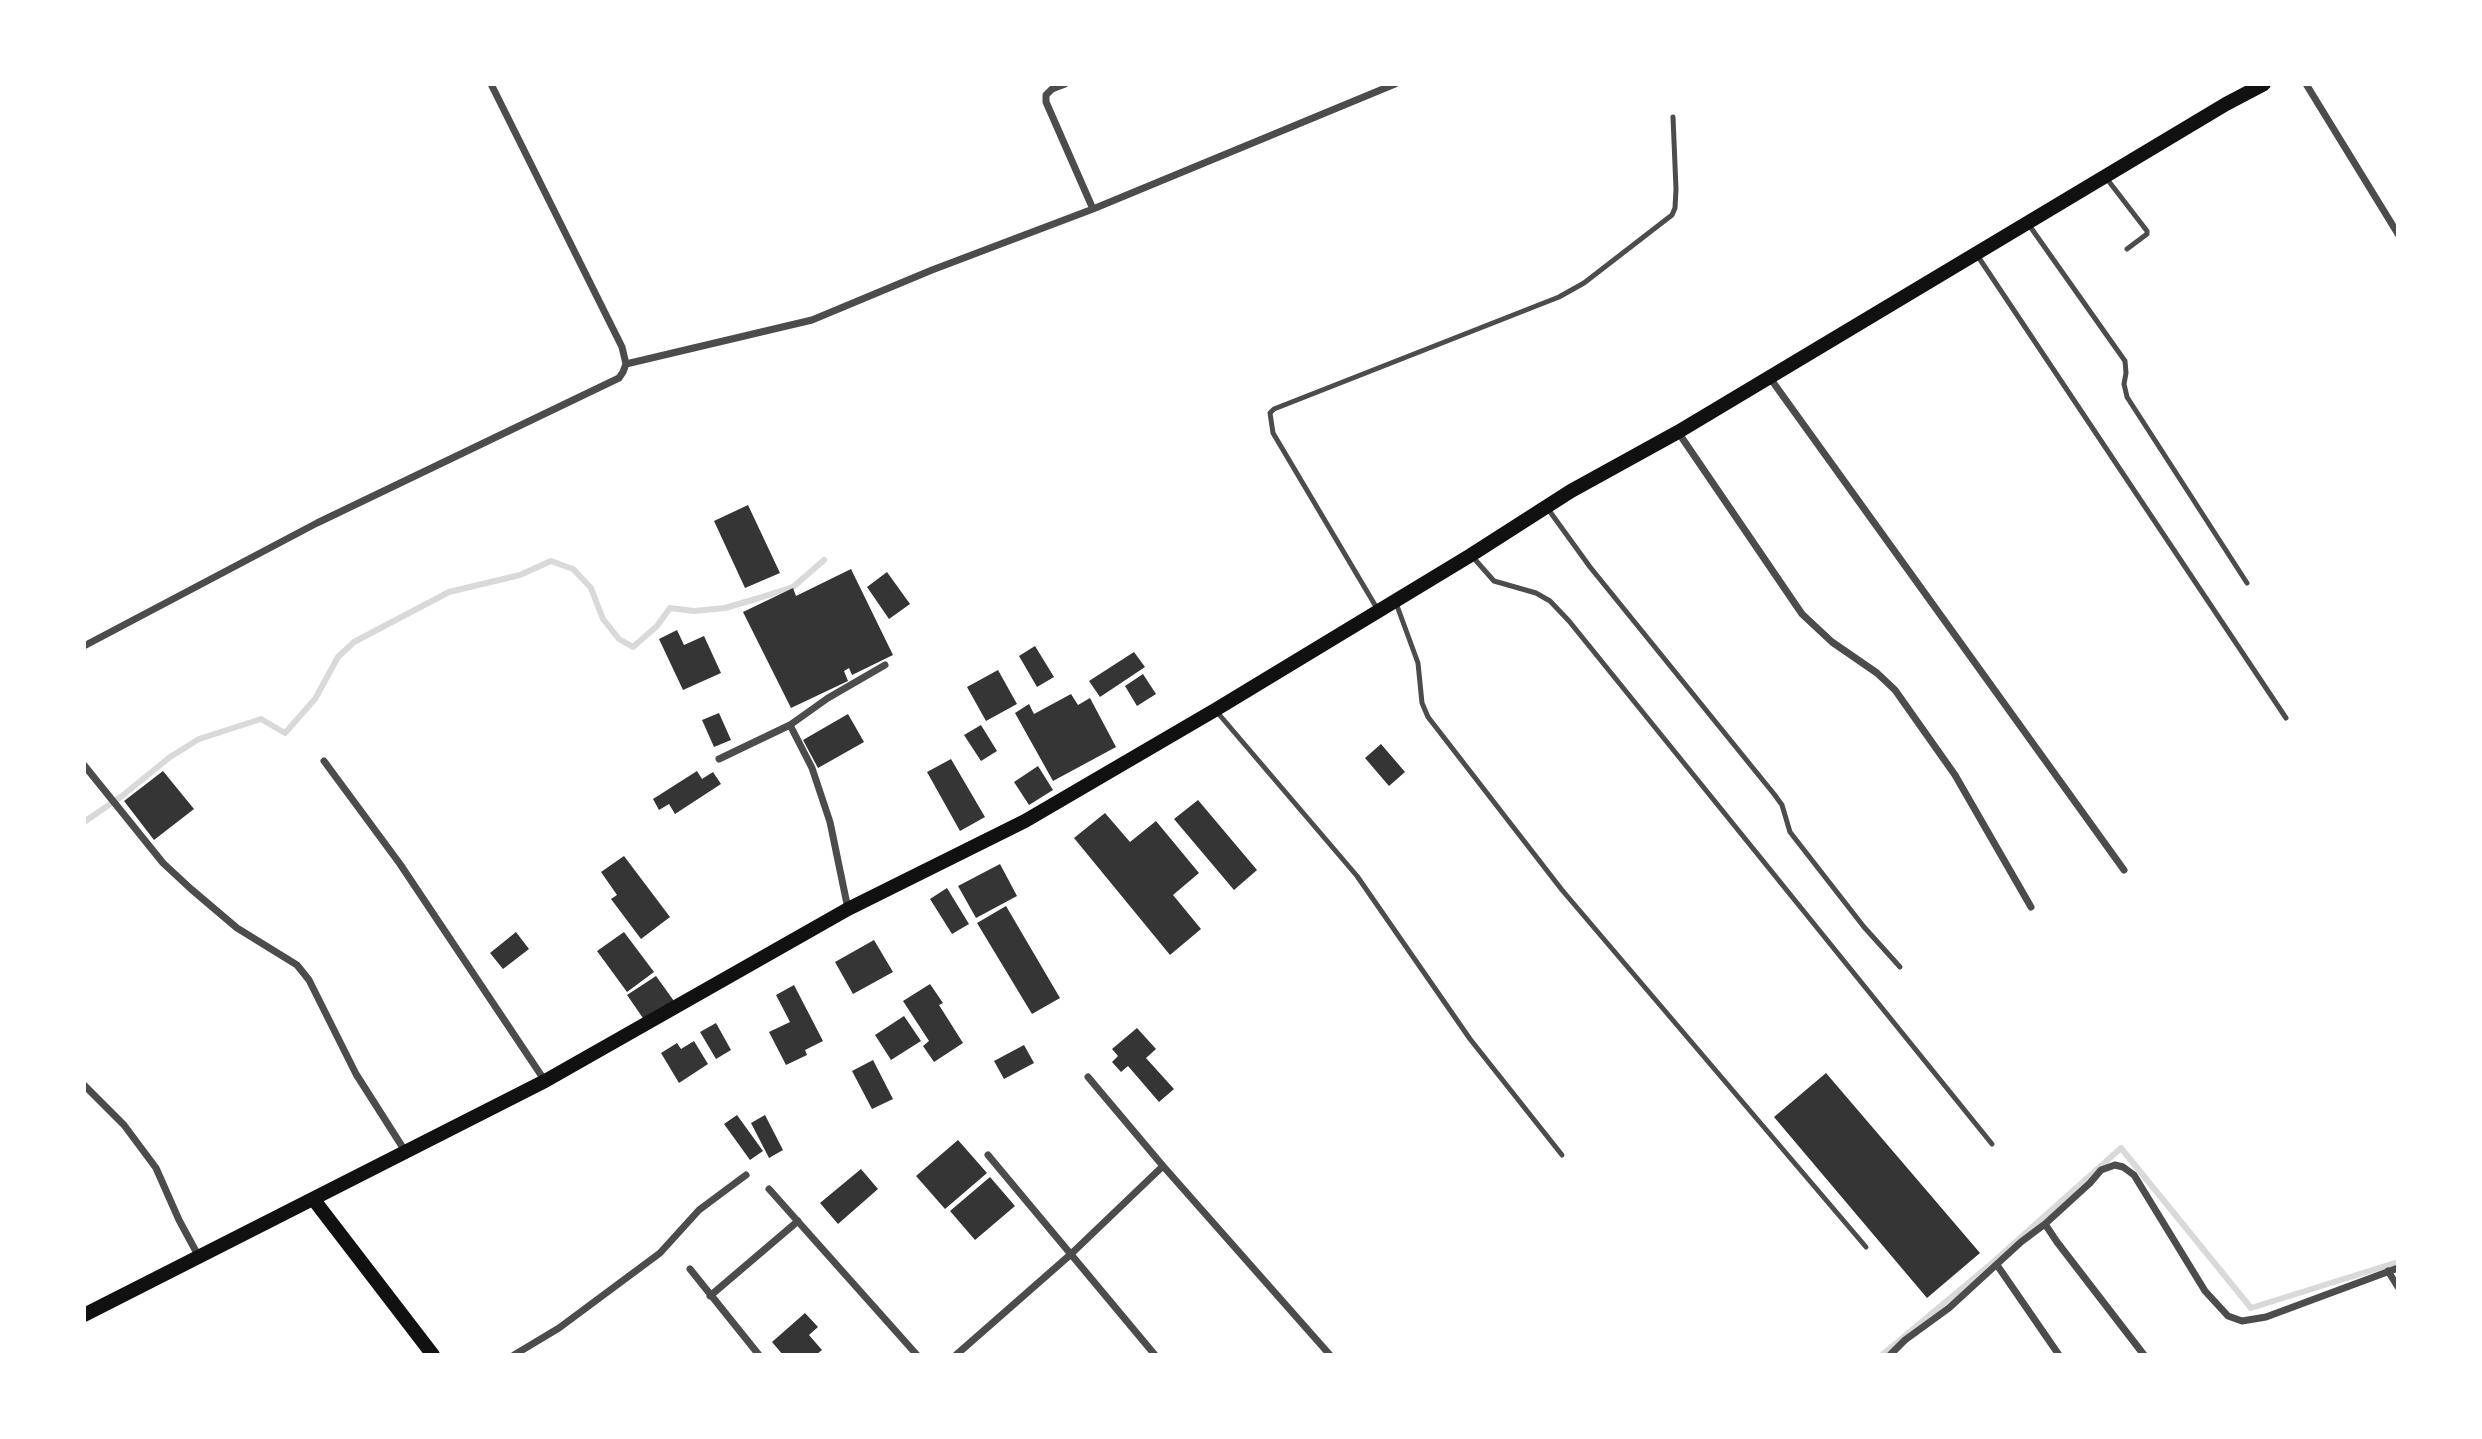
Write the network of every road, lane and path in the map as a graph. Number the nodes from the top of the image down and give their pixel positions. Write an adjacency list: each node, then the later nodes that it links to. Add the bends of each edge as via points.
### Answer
1 (491, 84): 13 (street, via 622,347)
2 (1065, 84): 8 (street, via 1052,89 1046,102)
3 (1395, 84): 8 (street)
4 (2264, 84): 7 (main road)
5 (2306, 84): 10 (street)
6 (1673, 117): 20 (lane, via 1676,189 1672,215 1584,283 1270,413 1273,433)
7 (2105, 176): 9 (main road); 11 (lane, via 2147,231)
8 (1093, 209): 13 (street, via 812,320)
9 (2027, 222): 12 (main road); 18 (lane, via 2125,361 2127,397)
10 (2398, 234)
11 (2127, 249)
12 (1977, 254): 14 (main road); 24 (lane)
13 (626, 364): 21 (street, via 618,378 317,523)
14 (1770, 378): 15 (main road); 29 (street)
15 (1678, 432): 16 (main road); 30 (street, via 1802,614 1895,690 1955,775)
16 (1546, 506): 17 (main road); 32 (lane, via 1774,793 1790,832)
17 (1471, 555): 19 (main road); 36 (lane, via 1494,581 1536,593 1569,621)
18 (2247, 583)
19 (1395, 600): 20 (main road); 46 (lane, via 1418,663 1428,717 1562,890)
20 (1378, 610): 23 (main road)
21 (84, 646)
22 (884, 665): 25 (street)
23 (1215, 710): 31 (main road, via 1025,821); 39 (lane, via 1357,876 1470,1039)
24 (2286, 718)
25 (790, 725): 26 (street); 31 (street, via 812,768 830,822)
26 (719, 759)
27 (324, 761): 34 (street, via 400,864)
28 (84, 765): 37 (street, via 163,863 237,928 297,965 355,1074)
29 (2124, 870)
30 (2031, 907)
31 (848, 909): 34 (main road)
32 (1900, 967)
33 (1088, 1077): 40 (street)
34 (545, 1081): 37 (main road)
35 (84, 1085): 48 (street, via 124,1125 156,1168)
36 (1992, 1144)
37 (405, 1151): 43 (main road)
38 (988, 1155): 47 (street)
39 (1562, 1155)
40 (1163, 1166): 47 (street); 62 (street)
41 (746, 1175): 57 (street, via 699,1210 660,1253 559,1328)
42 (769, 1189): 44 (street)
43 (314, 1200): 48 (main road); 56 (main road)
44 (798, 1221): 54 (street); 59 (street)
45 (2045, 1224): 49 (street); 52 (street, via 2101,1170 2123,1167 2134,1175 2205,1291 2235,1321 2266,1317); 65 (street)
46 (1866, 1247)
47 (1070, 1255): 60 (street); 61 (street)
48 (199, 1258): 55 (main road)
49 (1997, 1265): 63 (street); 64 (street)
50 (2398, 1268): 52 (street)
51 (690, 1269): 54 (street)
52 (2388, 1271): 53 (street)
53 (2398, 1287)
54 (710, 1296): 58 (street)
55 (84, 1315)
56 (433, 1355)
57 (514, 1355)
58 (759, 1355)
59 (917, 1355)
60 (956, 1355)
61 (1155, 1355)
62 (1330, 1355)
63 (1890, 1355)
64 (2059, 1355)
65 (2144, 1355)

